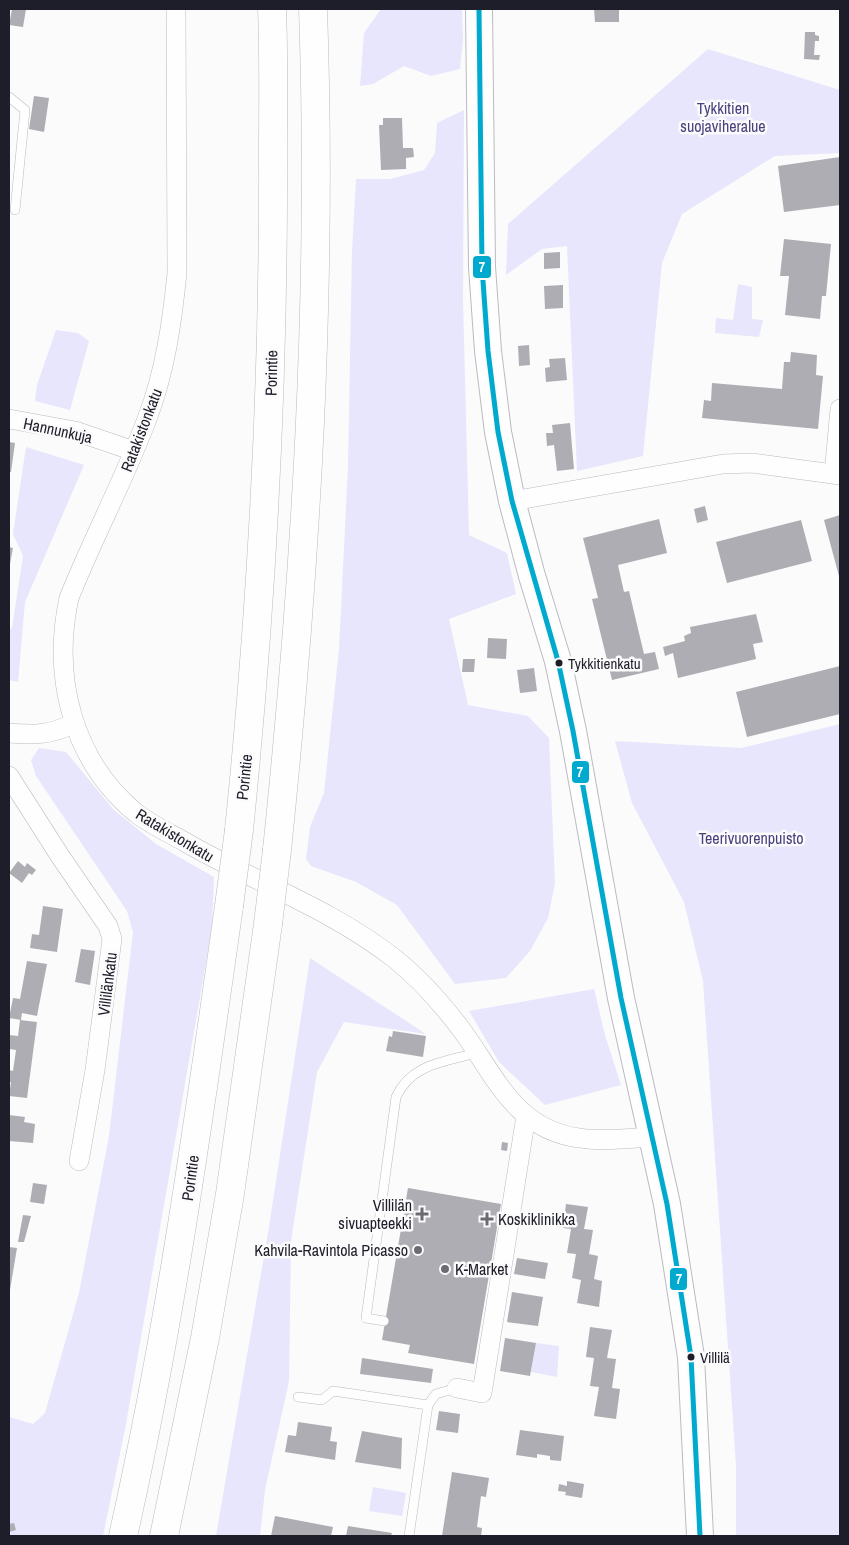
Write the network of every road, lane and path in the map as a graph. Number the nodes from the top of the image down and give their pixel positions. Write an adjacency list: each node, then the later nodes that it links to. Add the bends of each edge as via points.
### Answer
1 (176, 9): 9 (street, Ratakistonkatu, via 176,282 168,347 157,389)
2 (272, 9): 23 (highway, Porintie, bridge, via 270,416 253,691 239,830 188,1191 166,1330)
3 (313, 9): 24 (highway, bridge, via 315,258 310,426 302,577 277,850 230,1194 205,1338)
4 (479, 9): 11 (main road, via 482,267 498,432)
5 (9, 97): 6 (lane, via 26,110)
6 (15, 210)
7 (840, 409): 10 (street)
8 (9, 419): 9 (street, Hannunkuja, via 75,431)
9 (134, 451): 12 (street, Ratakistonkatu, via 69,598 63,626 64,687)
10 (837, 474): 11 (street, via 752,463 723,464)
11 (512, 501): 17 (main road, via 558,661 621,998)
12 (74, 724): 13 (street, via 54,733); 15 (street, Ratakistonkatu, via 89,757 110,787 136,814 223,864 359,933 417,978 462,1030)
13 (9, 733)
14 (9, 776): 18 (street, Villilänkatu, via 108,926 112,939)
15 (476, 1053): 16 (street, Ratakistonkatu, via 506,1097); 19 (lane, via 419,1070 402,1083 396,1097 366,1318)
16 (526, 1116): 17 (street, Ratakistonkatu, via 550,1130 579,1138); 20 (street, via 482,1393)
17 (653, 1137): 26 (main road, via 691,1357)
18 (79, 1161)
19 (384, 1321)
20 (457, 1388): 22 (lane, via 436,1394)
21 (298, 1397): 22 (lane, via 322,1400 333,1391)
22 (428, 1405): 25 (lane)
23 (123, 1536)
24 (164, 1536)
25 (409, 1536)
26 (700, 1536)

